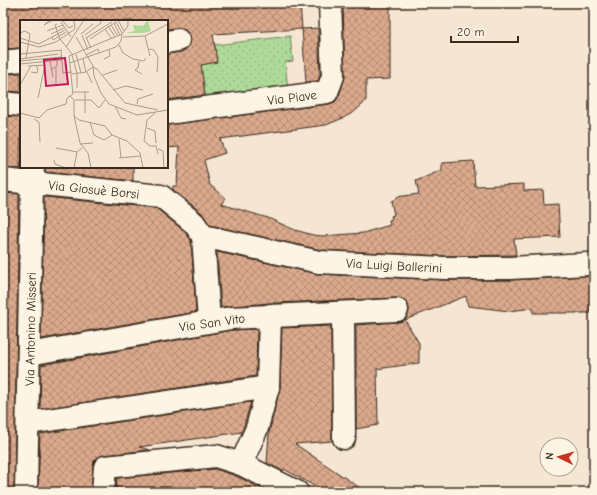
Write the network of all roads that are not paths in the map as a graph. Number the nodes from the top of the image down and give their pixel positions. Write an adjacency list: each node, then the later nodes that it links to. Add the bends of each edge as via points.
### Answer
1 (330, 3): 6 (street, Via Piave, via 333,76 327,92)
2 (20, 60): 3 (street)
3 (3, 62)
4 (3, 103): 5 (street)
5 (20, 105)
6 (168, 112)
7 (33, 175): 8 (street, Via Giosuè Borsi); 9 (street, Via Giosuè Borsi, via 160,196 194,224); 15 (street, Via Antonino Misseri)
8 (3, 180)
9 (202, 236): 10 (street, Via Luigi Ballerini, via 319,262 473,268); 14 (street)
10 (588, 264)
11 (397, 310): 12 (street, Via San Vito)
12 (343, 314): 13 (street, Via San Vito); 18 (street)
13 (270, 315): 14 (street, Via San Vito); 16 (street)
14 (209, 321): 15 (street, Via San Vito)
15 (29, 354): 17 (street, Via Antonino Misseri)
16 (268, 387): 17 (street); 19 (street, via 257,428)
17 (28, 424): 20 (street, Via Antonino Misseri)
18 (344, 438)
19 (242, 464): 21 (street, via 216,456 105,467); 22 (street)
20 (26, 492)
21 (103, 492)
22 (297, 492)

